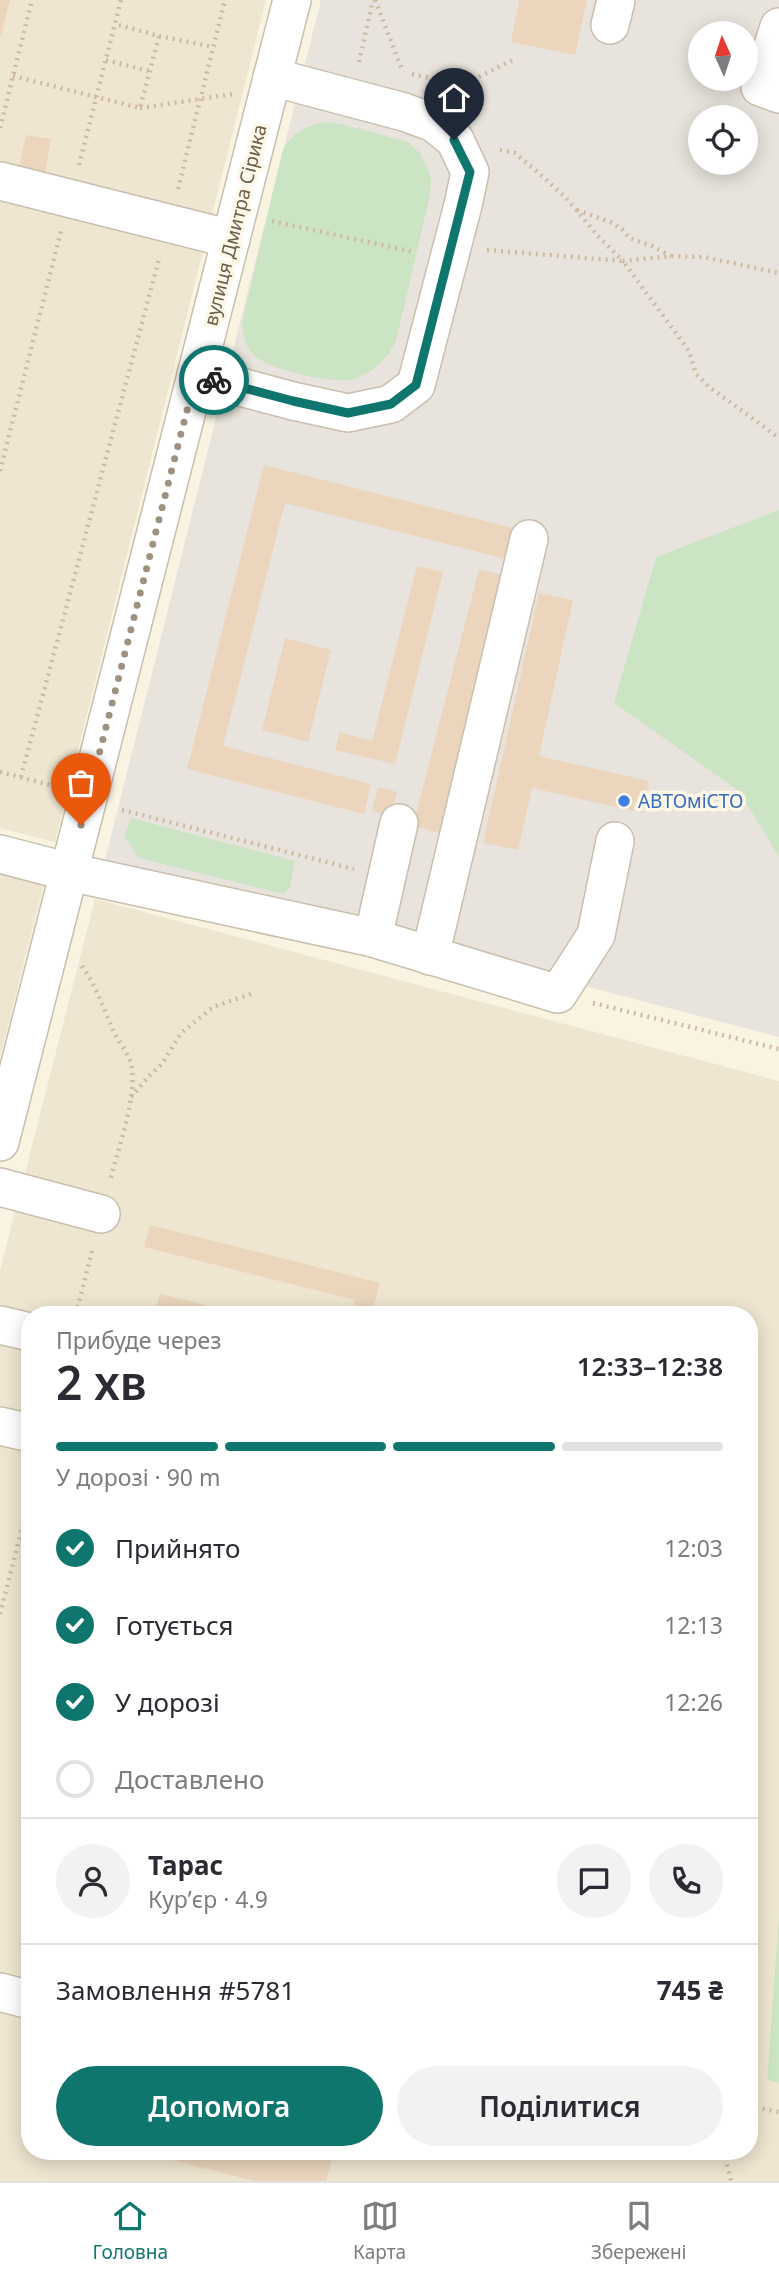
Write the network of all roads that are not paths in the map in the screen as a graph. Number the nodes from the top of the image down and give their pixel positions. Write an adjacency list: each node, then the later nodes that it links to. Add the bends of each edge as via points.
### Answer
1 (292, 0): 3 (street, вулиця Дмитра Сірика)
2 (779, 27): 4 (street, via 760,87)
3 (271, 83): 6 (street, вулиця Дмитра Сірика); 7 (street, via 404,112 434,123 454,140 470,172 450,254 416,385 391,404 348,413)
4 (779, 94)
5 (0, 181): 6 (street, via 169,223)
6 (234, 226): 7 (street, вулиця Дмитра Сірика)
7 (196, 375): 12 (street, вулиця Дмитра Сірика)
8 (529, 539): 14 (street)
9 (399, 823): 13 (street)
10 (615, 841): 14 (street, via 596,935 558,994)
11 (0, 854): 12 (street)
12 (69, 872): 13 (street); 15 (street, вулиця Дмитра Сірика)
13 (373, 938): 14 (street)
14 (430, 956)
15 (0, 1142)
16 (0, 1187): 17 (street)
17 (101, 1214)
18 (0, 1325): 19 (street)
19 (21, 1330)
20 (0, 1426): 21 (street)
21 (21, 1431)
22 (0, 1992): 23 (street)
23 (21, 1998)

